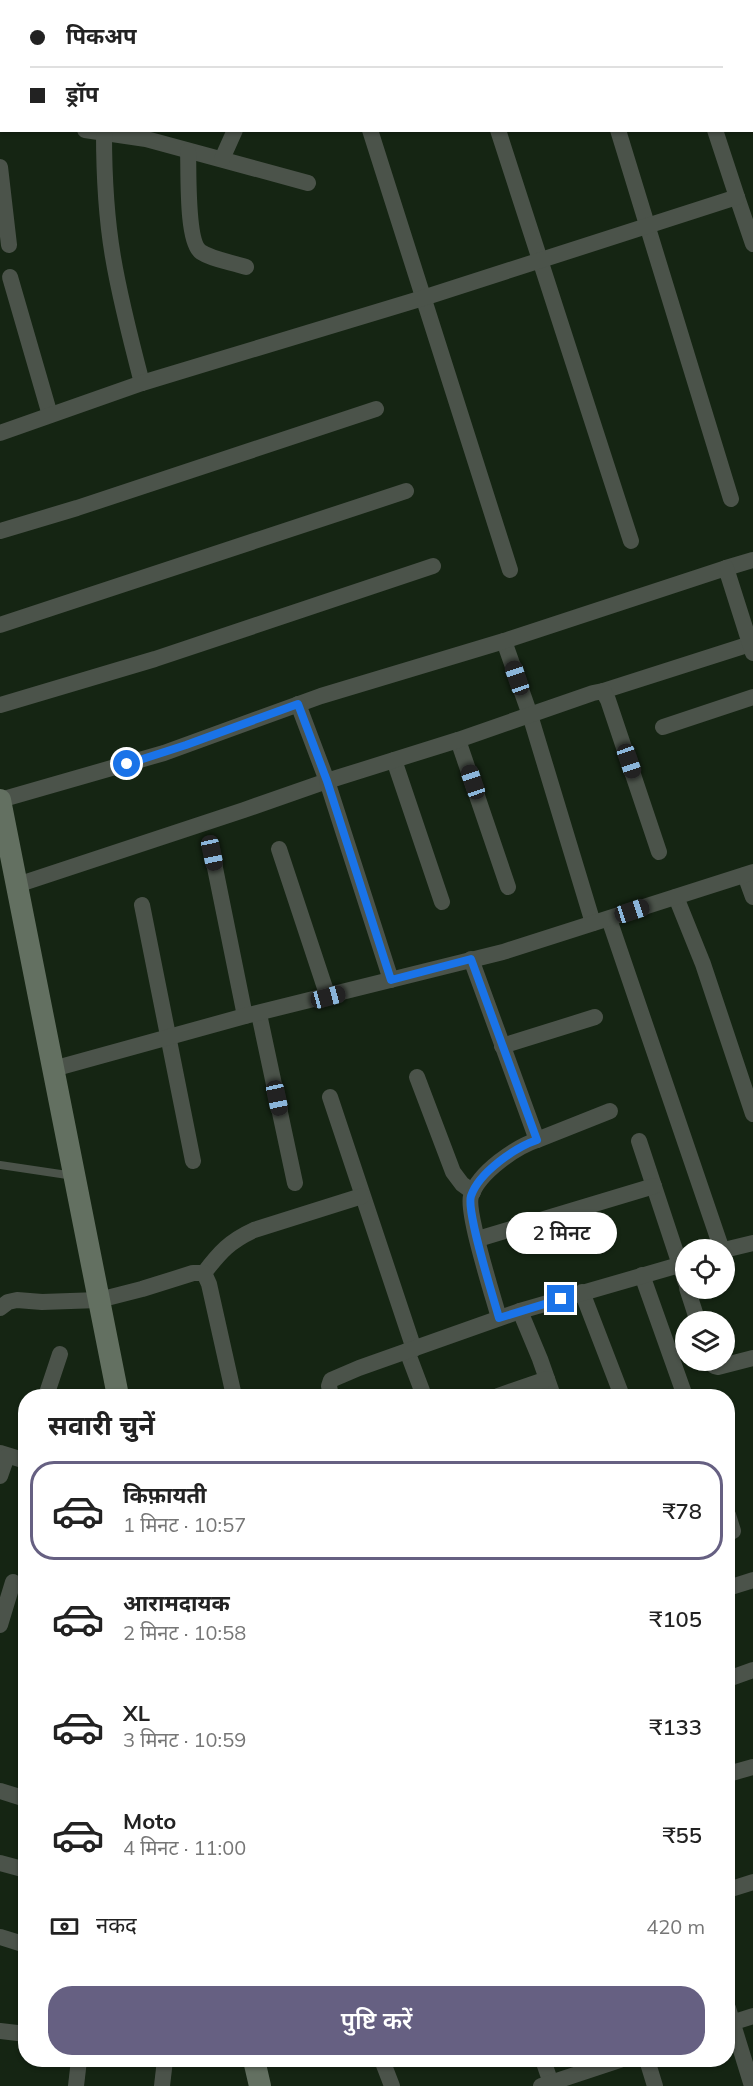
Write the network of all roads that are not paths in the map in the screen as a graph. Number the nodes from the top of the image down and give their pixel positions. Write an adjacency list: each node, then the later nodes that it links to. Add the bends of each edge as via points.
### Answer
1 (98, 132): 7 (street)
2 (234, 132): 10 (street)
3 (371, 132): 20 (street)
4 (499, 132): 17 (street)
5 (619, 132): 14 (street)
6 (716, 132): 13 (street)
7 (104, 133): 8 (street); 21 (street, via 113,256)
8 (148, 135): 9 (street)
9 (188, 151): 10 (street); 18 (street, via 195,246 202,253)
10 (222, 159): 12 (street)
11 (0, 167): 16 (street)
12 (308, 183)
13 (737, 197): 14 (street); 15 (street)
14 (649, 225): 17 (street); 26 (street)
15 (753, 244)
16 (9, 245)
17 (539, 260): 20 (street); 28 (street)
18 (246, 267)
19 (10, 277): 23 (street)
20 (423, 298): 21 (street); 32 (street)
21 (142, 383): 23 (street)
22 (376, 409): 27 (street)
23 (50, 415): 24 (street)
24 (0, 433)
25 (406, 491): 33 (street)
26 (731, 499)
27 (0, 531)
28 (631, 541)
29 (753, 560): 31 (street)
30 (434, 566): 39 (street, via 230,635)
31 (726, 568): 34 (street); 35 (street)
32 (510, 570)
33 (0, 625)
34 (504, 641): 38 (street); 40 (street)
35 (752, 647): 36 (street)
36 (603, 691): 40 (street); 47 (street)
37 (753, 697): 41 (street)
38 (298, 704): 44 (street); 45 (street, via 164,753)
39 (0, 705)
40 (530, 715): 42 (street); 56 (street)
41 (663, 727)
42 (458, 740): 43 (street); 51 (street)
43 (394, 759): 44 (street); 54 (street)
44 (327, 781): 50 (street); 58 (street)
45 (0, 800): 50 (street)
46 (279, 849): 59 (street)
47 (659, 852)
48 (212, 853): 60 (street)
49 (749, 874): 52 (street); 53 (street)
50 (17, 885): 64 (street)
51 (508, 887)
52 (676, 897): 56 (street); 68 (street, via 703,964)
53 (753, 897)
54 (442, 902)
55 (142, 905): 62 (street)
56 (601, 921): 57 (street); 79 (street)
57 (471, 959): 58 (street); 63 (street)
58 (391, 980): 59 (street)
59 (328, 997): 60 (street)
60 (252, 1015): 62 (street); 74 (street)
61 (596, 1017): 63 (street)
62 (169, 1037): 64 (street); 71 (street)
63 (502, 1046): 69 (street)
64 (53, 1070): 73 (street)
65 (417, 1077): 76 (street, via 453,1172)
66 (330, 1097): 77 (street)
67 (610, 1111): 69 (street)
68 (753, 1114)
69 (537, 1140): 76 (street, via 510,1153 481,1179)
70 (639, 1141): 75 (street)
71 (193, 1161)
72 (0, 1165): 73 (lane)
73 (74, 1176): 87 (street)
74 (295, 1183)
75 (654, 1186): 78 (street); 80 (street)
76 (473, 1192): 78 (street, via 470,1206)
77 (362, 1196): 84 (street, via 240,1236 228,1244); 91 (street)
78 (478, 1239): 90 (street)
79 (719, 1239)
80 (675, 1242)
81 (753, 1243): 82 (street)
82 (735, 1247)
83 (675, 1266): 85 (street)
84 (204, 1273): 87 (street); 98 (street)
85 (642, 1275): 86 (street); 104 (street)
86 (582, 1292): 89 (street); 103 (street)
87 (99, 1300): 88 (street, via 17,1300); 97 (street)
88 (0, 1308)
89 (520, 1311): 90 (street); 95 (street)
90 (499, 1318): 91 (street)
91 (411, 1350): 99 (street, via 331,1380); 100 (street)
92 (60, 1354): 96 (street)
93 (753, 1358): 94 (street)
94 (735, 1363)
95 (547, 1379): 101 (street); 102 (street)
96 (48, 1389)
97 (117, 1389)
98 (232, 1389)
99 (330, 1389)
100 (422, 1389)
101 (518, 1389)
102 (551, 1389)
103 (619, 1389)
104 (683, 1389)
105 (4, 1455): 106 (street)
106 (0, 1476)
107 (753, 1580): 109 (street)
108 (13, 1582): 110 (street)
109 (735, 1586)
110 (0, 1625)
111 (753, 1670): 112 (street)
112 (735, 1676)
113 (753, 1767): 114 (street)
114 (735, 1772)
115 (0, 1791): 116 (street)
116 (18, 1796)
117 (0, 1863): 118 (street)
118 (18, 1868)
119 (753, 1882): 120 (street)
120 (735, 1888)
121 (0, 1937): 122 (street)
122 (18, 1943)
123 (753, 2016): 124 (street)
124 (735, 2018)
125 (0, 2031): 126 (street)
126 (18, 2033)
127 (735, 2036): 141 (street)
128 (78, 2067): 136 (street)
129 (164, 2067): 137 (street)
130 (256, 2067): 138 (street)
131 (385, 2067): 139 (street)
132 (544, 2067): 135 (street)
133 (600, 2067): 135 (street)
134 (649, 2067): 140 (street)
135 (548, 2085)
136 (76, 2086)
137 (162, 2086)
138 (261, 2086)
139 (392, 2086)
140 (655, 2086)
141 (752, 2086)

